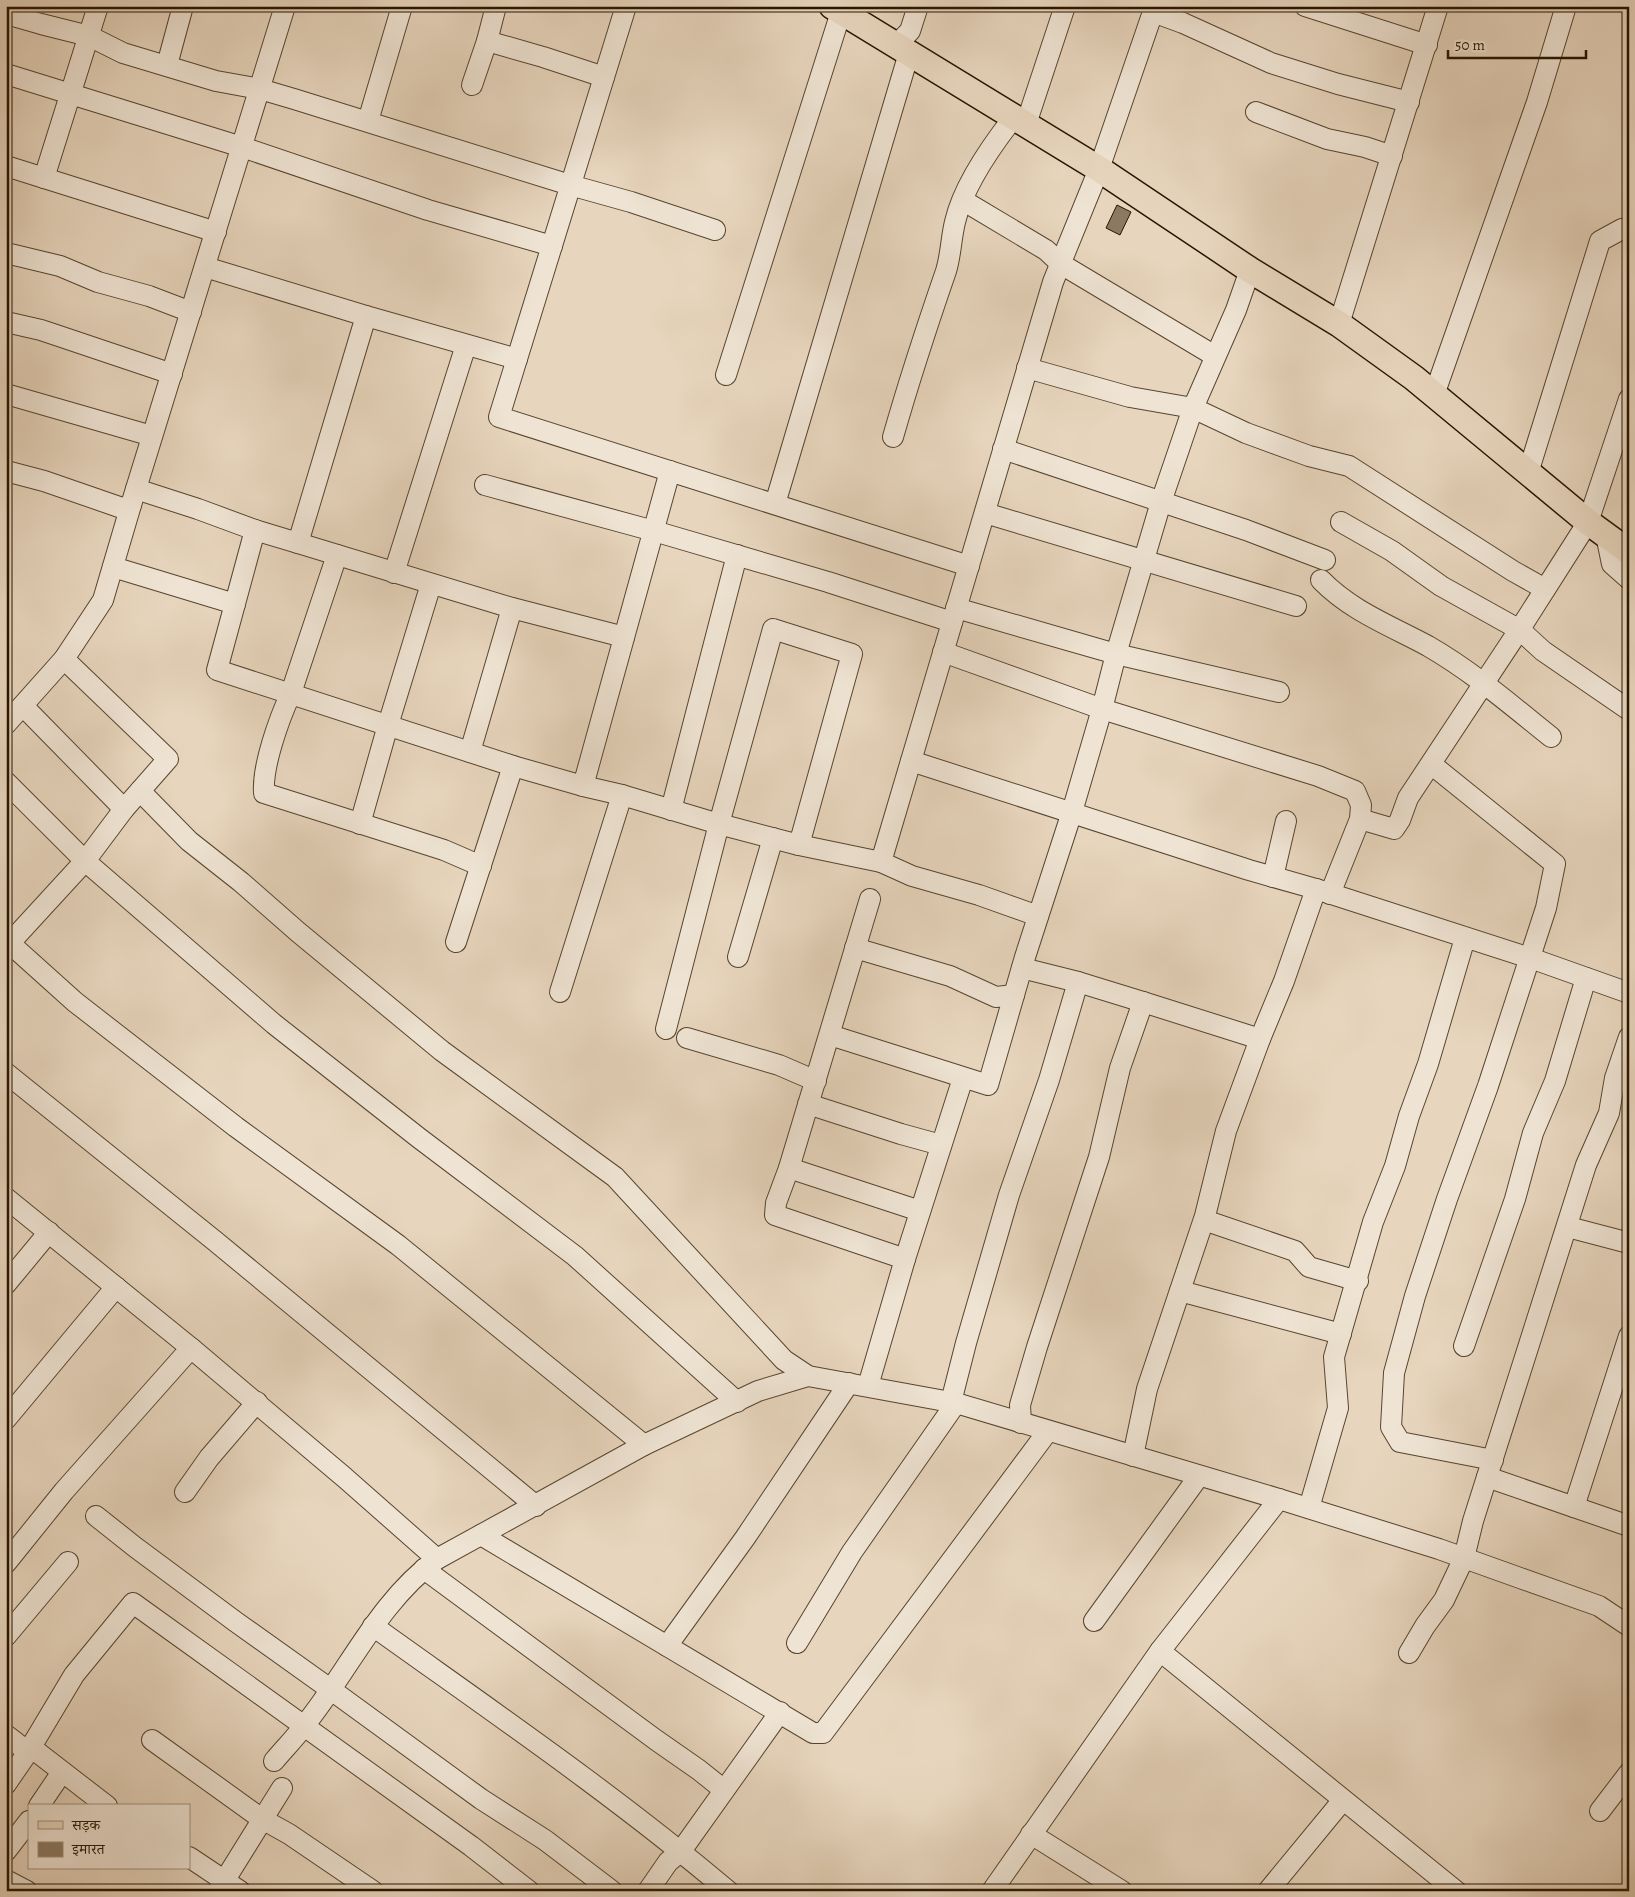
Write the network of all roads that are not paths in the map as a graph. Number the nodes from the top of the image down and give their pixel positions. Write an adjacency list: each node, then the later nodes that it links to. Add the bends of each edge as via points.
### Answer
1 (98, 6): 15 (street)
2 (183, 6): 19 (street)
3 (285, 6): 23 (street)
4 (402, 6): 28 (street)
5 (496, 6): 16 (street)
6 (626, 6): 21 (street)
7 (918, 6): 18 (street)
8 (1065, 6): 27 (street)
9 (1304, 6): 17 (street)
10 (1438, 6): 17 (street)
11 (1566, 6): 55 (street, via 1537,102)
12 (837, 9): 18 (main road); 53 (street)
13 (1154, 9): 25 (street, via 1271,63); 32 (street)
14 (6, 14): 15 (street)
15 (89, 36): 19 (street, via 123,53); 24 (street)
16 (487, 41): 21 (street); 22 (street)
17 (1427, 45): 25 (street)
18 (903, 49): 27 (main road); 67 (street)
19 (167, 65): 23 (street, via 216,81)
20 (6, 74): 24 (street)
21 (604, 76): 34 (street)
22 (472, 85)
23 (260, 89): 28 (street); 29 (street)
24 (71, 94): 29 (street); 33 (street)
25 (1409, 102): 30 (street)
26 (1256, 112): 30 (street, via 1327,139)
27 (1020, 120): 32 (main road); 35 (street, via 993,144)
28 (368, 121): 34 (street)
29 (242, 148): 38 (street); 39 (street, via 428,210)
30 (1392, 156): 47 (street)
31 (6, 166): 33 (street)
32 (1099, 169): 41 (street); 43 (main road)
33 (44, 178): 38 (street)
34 (570, 185): 36 (street); 39 (street)
35 (964, 201): 41 (street, via 1046,250); 59 (street, via 955,221 948,265)
36 (715, 230)
37 (1629, 231): 63 (street, via 1622,229 1600,241)
38 (216, 232): 42 (street)
39 (552, 246): 50 (street)
40 (6, 253): 44 (street, via 60,266 98,282)
41 (1061, 264): 49 (street); 51 (street, via 1052,282)
42 (205, 267): 44 (street); 45 (street)
43 (1250, 270): 47 (main road); 49 (street)
44 (191, 312): 52 (street)
45 (366, 316): 48 (street); 73 (street)
46 (6, 322): 52 (street, via 41,330)
47 (1339, 324): 55 (main road)
48 (466, 346): 50 (street); 81 (street)
49 (1215, 356): 57 (street)
50 (517, 359): 62 (street, via 499,417)
51 (1027, 368): 57 (street, via 1130,397); 60 (street)
52 (172, 374): 58 (street)
53 (726, 375)
54 (6, 394): 58 (street)
55 (1434, 395): 63 (main road)
56 (1629, 399): 70 (street)
57 (1192, 408): 66 (street); 85 (street, via 1246,433 1309,456 1349,466)
58 (152, 436): 65 (street)
59 (893, 437)
60 (1003, 449): 66 (street); 68 (street)
61 (6, 471): 65 (street, via 122,508)
62 (670, 471): 67 (street); 72 (street)
63 (1528, 473): 70 (main road)
64 (485, 485): 72 (street)
65 (133, 497): 71 (street, via 198,509); 80 (street)
66 (1162, 502): 77 (street); 78 (street)
67 (775, 504): 79 (street)
68 (984, 513): 78 (street); 79 (street)
69 (1341, 522): 90 (street, via 1392,551 1442,586)
70 (1597, 528): 74 (main road); 83 (street, via 1612,564); 85 (street)
71 (255, 530): 73 (street); 86 (street)
72 (654, 531): 76 (street); 91 (street)
73 (298, 543): 75 (street)
74 (1629, 552)
75 (337, 555): 81 (street); 97 (street)
76 (737, 555): 89 (street); 113 (street)
77 (1325, 560)
78 (1144, 561): 87 (street); 93 (street)
79 (969, 566): 89 (street)
80 (113, 567): 86 (street); 94 (street, via 103,600)
81 (394, 573): 84 (street)
82 (1321, 580): 95 (street, via 1334,593 1378,621 1428,646)
83 (1629, 580)
84 (431, 584): 88 (street); 102 (street)
85 (1545, 589): 90 (street)
86 (235, 604): 97 (street, via 217,670)
87 (1296, 606)
88 (512, 608): 91 (street); 104 (street)
89 (954, 615): 92 (street); 93 (street)
90 (1520, 630): 95 (street); 100 (street, via 1543,651)
91 (624, 637): 109 (street)
92 (943, 652): 99 (street); 105 (street)
93 (1116, 654): 96 (street); 99 (street)
94 (64, 659): 98 (street); 110 (street, via 168,760)
95 (1484, 683): 103 (street); 106 (street)
96 (1279, 692)
97 (291, 693): 102 (street); 117 (street, via 263,779 264,793)
98 (23, 706): 101 (street); 112 (street)
99 (1102, 709): 114 (street); 115 (street, via 1318,776 1354,791 1361,805)
100 (1629, 710)
101 (6, 724)
102 (388, 725): 104 (street); 117 (street)
103 (1551, 737)
104 (470, 752): 107 (street)
105 (911, 761): 114 (street); 122 (street)
106 (1431, 764): 115 (street, via 1408,798 1394,829); 133 (street, via 1555,864 1546,908)
107 (514, 766): 109 (street); 123 (street)
108 (6, 782): 121 (street)
109 (583, 786): 111 (street)
110 (140, 790): 112 (street); 167 (street, via 189,841 442,1051 615,1177 784,1360)
111 (622, 795): 113 (street); 137 (street)
112 (124, 809): 121 (street)
113 (670, 810): 118 (street)
114 (1072, 812): 124 (street); 127 (street)
115 (1360, 820): 125 (street)
116 (1286, 821): 124 (street)
117 (360, 824): 123 (street, via 444,850)
118 (719, 824): 119 (street); 120 (street, via 773,629 852,654); 141 (street)
119 (774, 838): 120 (street); 132 (street)
120 (799, 845): 122 (street)
121 (85, 861): 130 (street); 170 (street, via 274,1024 575,1256)
122 (881, 862): 127 (street, via 912,876)
123 (481, 866): 129 (street)
124 (1273, 877): 125 (street)
125 (1323, 891): 128 (street); 145 (street)
126 (870, 899): 131 (street)
127 (1038, 916): 134 (street)
128 (1465, 938): 133 (street); 159 (street, via 1395,1166 1373,1222)
129 (456, 942)
130 (7, 944): 175 (street, via 75,1002 236,1127 398,1245)
131 (855, 948): 139 (street, via 950,976 996,997); 142 (street)
132 (738, 957)
133 (1528, 958): 135 (street); 177 (street, via 1488,1086 1446,1199 1394,1373 1391,1428 1400,1442)
134 (1022, 968): 136 (street); 139 (street)
135 (1586, 978): 138 (street); 165 (street, via 1555,1081 1534,1133 1515,1199)
136 (1078, 982): 140 (street); 171 (street, via 1049,1080 1009,1195 966,1343)
137 (560, 992)
138 (1629, 993)
139 (1014, 995): 147 (street, via 988,1085)
140 (1143, 1002): 145 (street); 173 (street, via 1120,1068 1099,1157 1020,1405)
141 (666, 1029)
142 (830, 1035): 147 (street); 148 (street)
143 (1629, 1036): 155 (street, via 1615,1078 1609,1114 1586,1165)
144 (688, 1038): 148 (street, via 779,1065)
145 (1260, 1039): 154 (street, via 1226,1131)
146 (6, 1073): 181 (street)
147 (963, 1078): 150 (street)
148 (816, 1081): 149 (street)
149 (808, 1104): 150 (street); 151 (street)
150 (942, 1145): 153 (street)
151 (789, 1168): 153 (street); 158 (street, via 775,1215)
152 (6, 1198): 156 (street)
153 (920, 1211): 158 (street)
154 (1204, 1220): 159 (street, via 1295,1251 1309,1267); 162 (street)
155 (1568, 1226): 157 (street); 177 (street)
156 (49, 1232): 160 (street); 161 (street)
157 (1629, 1244)
158 (905, 1259): 168 (street)
159 (1358, 1281): 163 (street)
160 (6, 1284)
161 (116, 1287): 166 (street); 172 (street)
162 (1180, 1291): 163 (street); 176 (street, via 1147,1389)
163 (1341, 1334): 183 (street, via 1334,1357 1338,1408)
164 (1629, 1336): 182 (street)
165 (1464, 1346)
166 (192, 1348): 169 (street); 189 (street, via 64,1491)
167 (808, 1376): 168 (street); 170 (street)
168 (859, 1384): 171 (street); 196 (street)
169 (256, 1402): 179 (street); 190 (street)
170 (737, 1402): 175 (street)
171 (953, 1402): 173 (street); 195 (street, via 852,1552)
172 (6, 1419)
173 (1021, 1422): 174 (street)
174 (1048, 1431): 176 (street); 200 (street, via 823,1733 813,1733)
175 (644, 1445): 181 (street)
176 (1133, 1456): 178 (street)
177 (1490, 1468): 182 (street); 187 (street)
178 (1198, 1476): 180 (street); 191 (street)
179 (184, 1492)
180 (1279, 1499): 183 (street); 197 (street)
181 (536, 1506): 186 (street)
182 (1574, 1507): 185 (street)
183 (1309, 1508): 187 (street)
184 (96, 1516): 199 (street)
185 (1629, 1526)
186 (481, 1535): 190 (street); 196 (street)
187 (1464, 1558): 193 (street, via 1598,1606); 198 (street, via 1444,1600)
188 (68, 1562): 194 (street)
189 (6, 1563)
190 (430, 1564): 192 (street, via 400,1592); 210 (street)
191 (1094, 1621)
192 (373, 1626): 199 (street); 219 (street)
193 (1629, 1626)
194 (6, 1636)
195 (797, 1643)
196 (667, 1646): 200 (street)
197 (1160, 1651): 211 (street); 217 (street)
198 (1409, 1653)
199 (330, 1689): 201 (street); 227 (street)
200 (780, 1712): 210 (street)
201 (305, 1726): 204 (street, via 133,1603 74,1674); 205 (street); 226 (street)
202 (6, 1735): 204 (street)
203 (152, 1740): 215 (street)
204 (28, 1752): 206 (street, via 37,1752); 208 (street)
205 (274, 1761)
206 (62, 1772): 212 (street); 213 (street)
207 (1629, 1774): 214 (street)
208 (6, 1784)
209 (282, 1788): 215 (street)
210 (724, 1790): 219 (street)
211 (1343, 1800): 223 (street); 232 (street)
212 (40, 1804)
213 (104, 1804)
214 (1600, 1811)
215 (262, 1819): 222 (street); 225 (street)
216 (28, 1822): 218 (street)
217 (1031, 1834): 230 (street); 231 (street)
218 (6, 1851)
219 (681, 1851): 228 (street, via 668,1862); 229 (street)
220 (190, 1858): 222 (street)
221 (6, 1880): 224 (street)
222 (227, 1888)
223 (1453, 1890)
224 (27, 1891)
225 (373, 1891)
226 (529, 1891)
227 (612, 1891)
228 (648, 1891)
229 (728, 1891)
230 (992, 1891)
231 (1122, 1891)
232 (1268, 1891)

